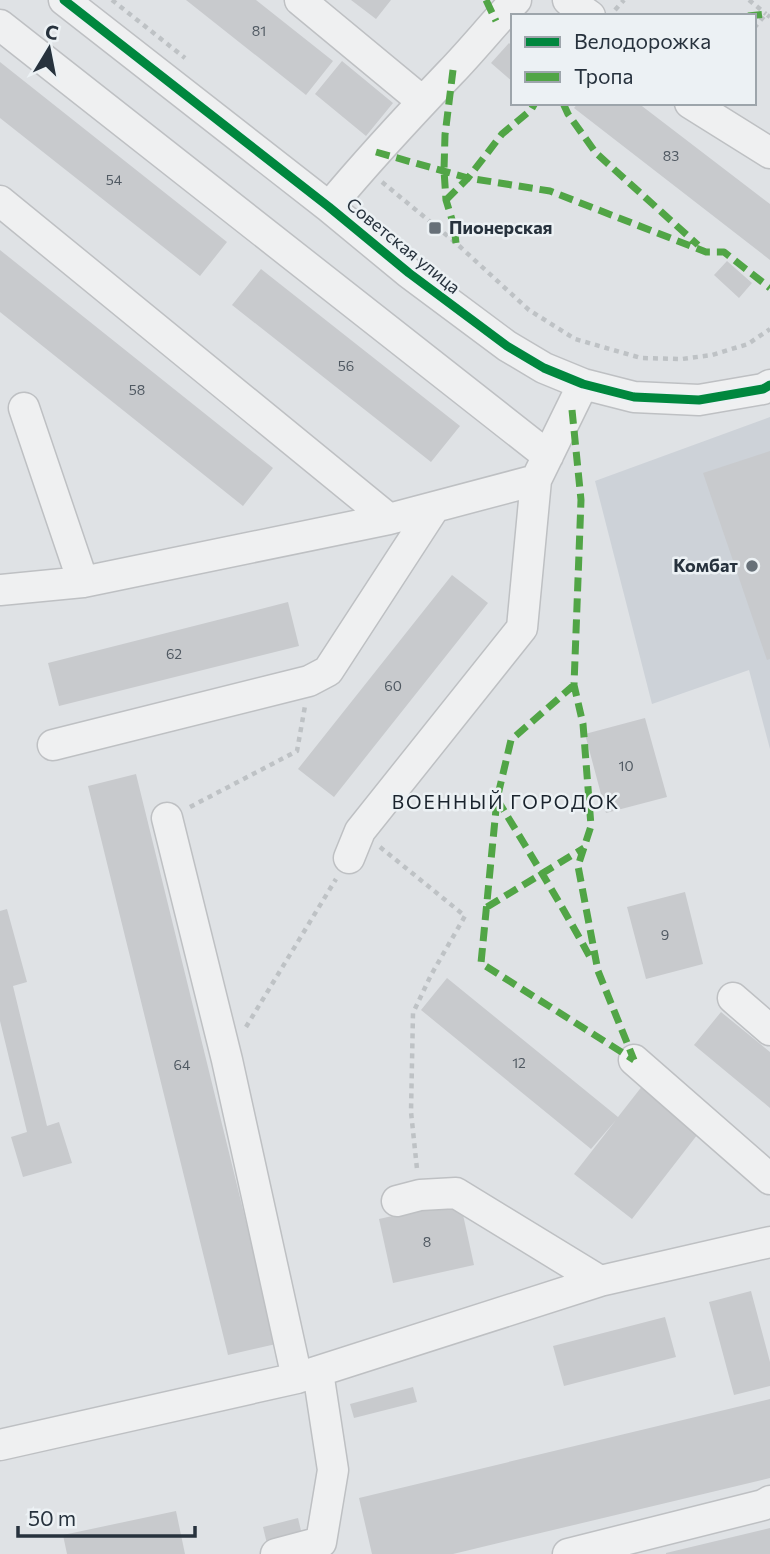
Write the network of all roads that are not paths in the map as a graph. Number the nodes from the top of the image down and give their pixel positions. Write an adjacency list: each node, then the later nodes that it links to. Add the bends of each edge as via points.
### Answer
1 (64, 0): 11 (street, Советская улица)
2 (300, 0): 7 (street)
3 (516, 0): 7 (street)
4 (568, 0): 5 (street)
5 (587, 14)
6 (0, 25): 15 (street)
7 (422, 101): 11 (street)
8 (693, 105): 9 (street)
9 (770, 153)
10 (0, 201): 17 (street)
11 (329, 207): 12 (street, Советская улица, via 506,346)
12 (583, 384): 13 (street, Советская улица, via 634,397 699,400); 15 (street)
13 (770, 386)
14 (24, 408): 18 (street)
15 (542, 468): 16 (street); 22 (street, via 522,628)
16 (434, 508): 17 (street); 20 (street, via 328,671 309,681)
17 (389, 519): 18 (street)
18 (83, 582): 19 (street)
19 (0, 590)
20 (53, 745)
21 (167, 818): 30 (street)
22 (355, 844)
23 (733, 998): 24 (street)
24 (770, 1030)
25 (634, 1060): 26 (street)
26 (770, 1179)
27 (408, 1198): 29 (street, via 456,1193)
28 (770, 1242): 29 (street)
29 (600, 1281): 30 (street)
30 (308, 1375): 31 (street); 33 (street, via 333,1470 321,1542)
31 (0, 1444)
32 (770, 1501): 34 (street)
33 (276, 1554)
34 (568, 1554)

